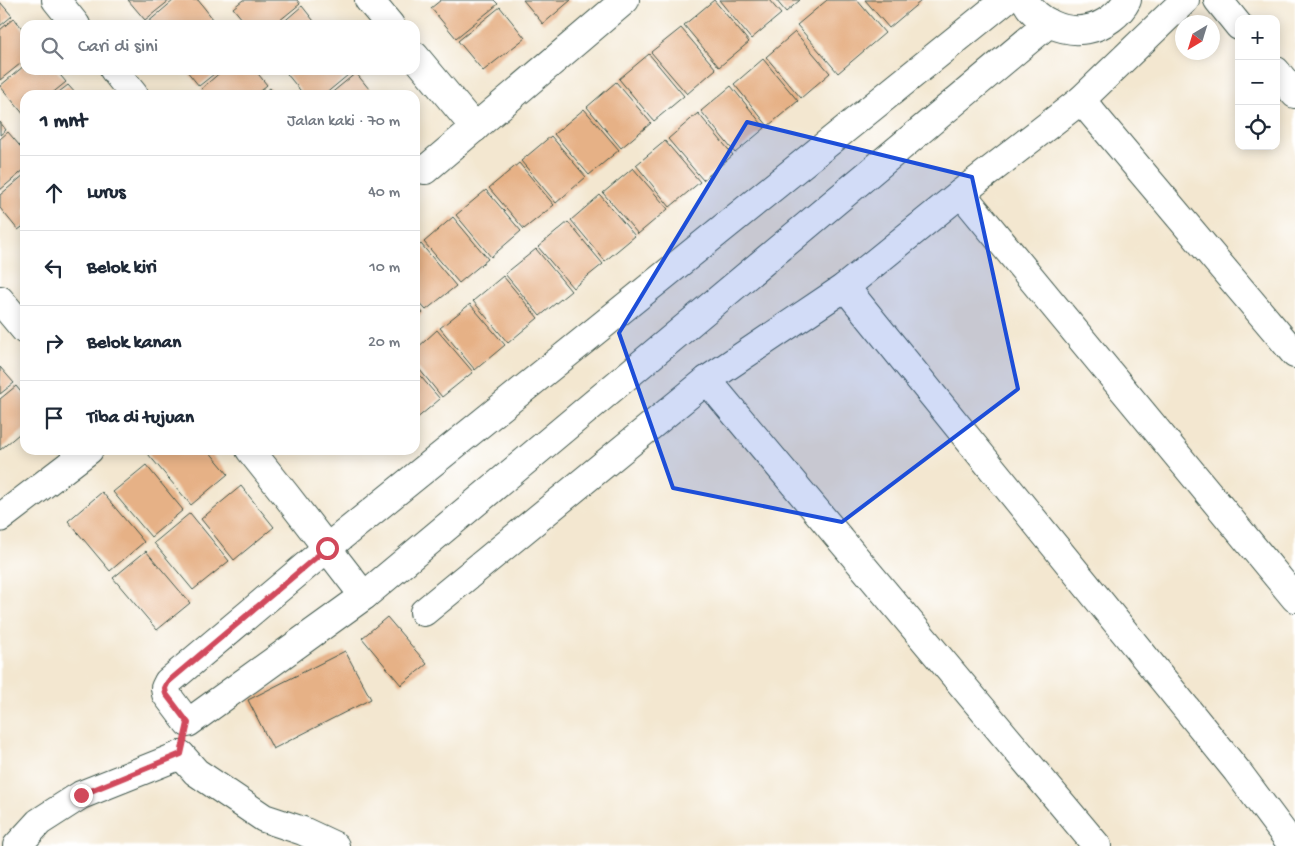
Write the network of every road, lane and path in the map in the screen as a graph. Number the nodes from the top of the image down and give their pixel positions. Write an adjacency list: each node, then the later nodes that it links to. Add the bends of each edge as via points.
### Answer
1 (56, 0): 9 (street)
2 (369, 0): 10 (street)
3 (625, 0): 19 (street)
4 (1005, 0): 30 (street)
5 (1024, 0): 12 (street)
6 (1127, 0): 12 (street, via 1107,22 1088,29 1068,30)
7 (1185, 0): 18 (street)
8 (1218, 0): 11 (street)
9 (72, 20)
10 (386, 20)
11 (1235, 21)
12 (1049, 23): 31 (street)
13 (420, 62): 19 (street)
14 (118, 75): 16 (street)
15 (1280, 76): 17 (street)
16 (130, 90)
17 (1295, 94)
18 (1081, 100): 21 (street); 25 (street)
19 (475, 128): 20 (street)
20 (425, 170)
21 (961, 193): 22 (street); 32 (street)
22 (845, 287): 26 (street); 39 (street, via 1237,771)
23 (0, 300): 24 (street)
24 (20, 324)
25 (1295, 354)
26 (707, 380): 33 (street); 38 (street)
27 (82, 455): 29 (street)
28 (254, 455): 30 (street)
29 (0, 518)
30 (327, 548): 31 (street); 34 (street, via 168,682 166,694)
31 (364, 596): 34 (street)
32 (1295, 598)
33 (424, 612)
34 (188, 723): 35 (street)
35 (181, 754): 36 (street, via 81,795 39,822); 37 (street, via 196,772 264,818)
36 (17, 846)
37 (335, 846)
38 (1097, 846)
39 (1293, 846)

